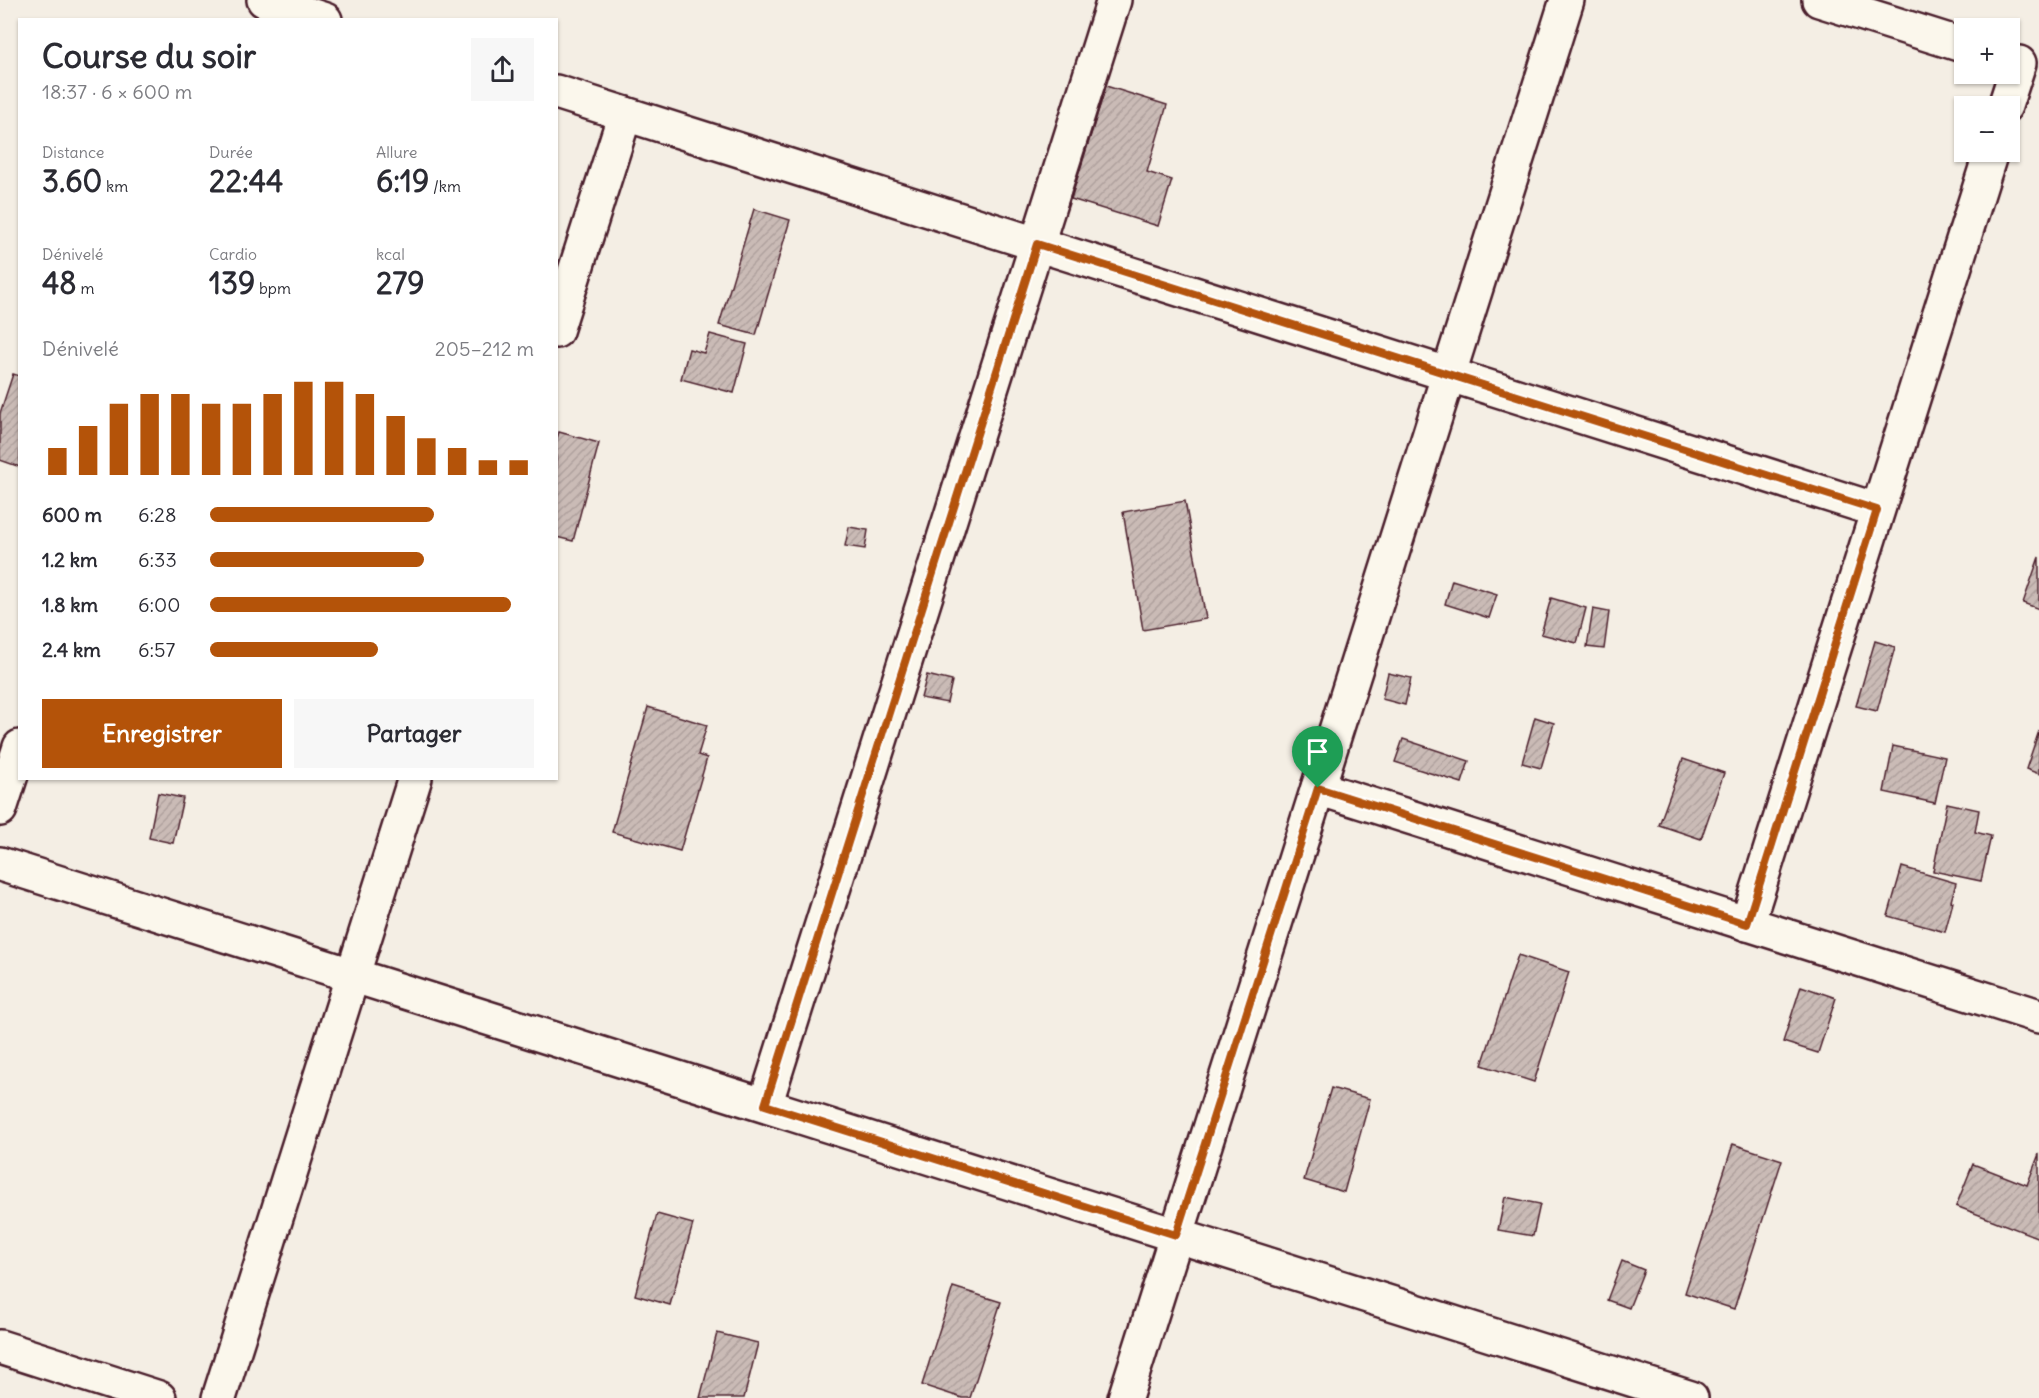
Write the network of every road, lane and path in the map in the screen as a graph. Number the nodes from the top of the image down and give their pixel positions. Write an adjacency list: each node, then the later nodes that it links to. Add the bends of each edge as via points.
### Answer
1 (256, 0): 6 (street)
2 (264, 0): 7 (street)
3 (1114, 0): 14 (street)
4 (1567, 0): 16 (street)
5 (1819, 0): 8 (street)
6 (251, 18)
7 (319, 18)
8 (1954, 43)
9 (2022, 65): 11 (street)
10 (558, 94): 12 (street)
11 (2009, 96)
12 (625, 114): 14 (street); 15 (street)
13 (1988, 162): 17 (street)
14 (1037, 244): 16 (street); 26 (street)
15 (558, 325)
16 (1449, 374): 17 (street); 20 (street)
17 (1877, 510): 23 (street)
18 (18, 753): 21 (street)
19 (414, 780): 24 (street)
20 (1318, 788): 23 (street); 27 (street)
21 (0, 809)
22 (0, 864): 24 (street)
23 (1747, 924): 25 (street)
24 (353, 975): 26 (street); 30 (street)
25 (2039, 1016)
26 (765, 1105): 27 (street)
27 (1176, 1235): 31 (street); 32 (street)
28 (0, 1347): 29 (street)
29 (159, 1398)
30 (219, 1398)
31 (1125, 1398)
32 (1691, 1398)

